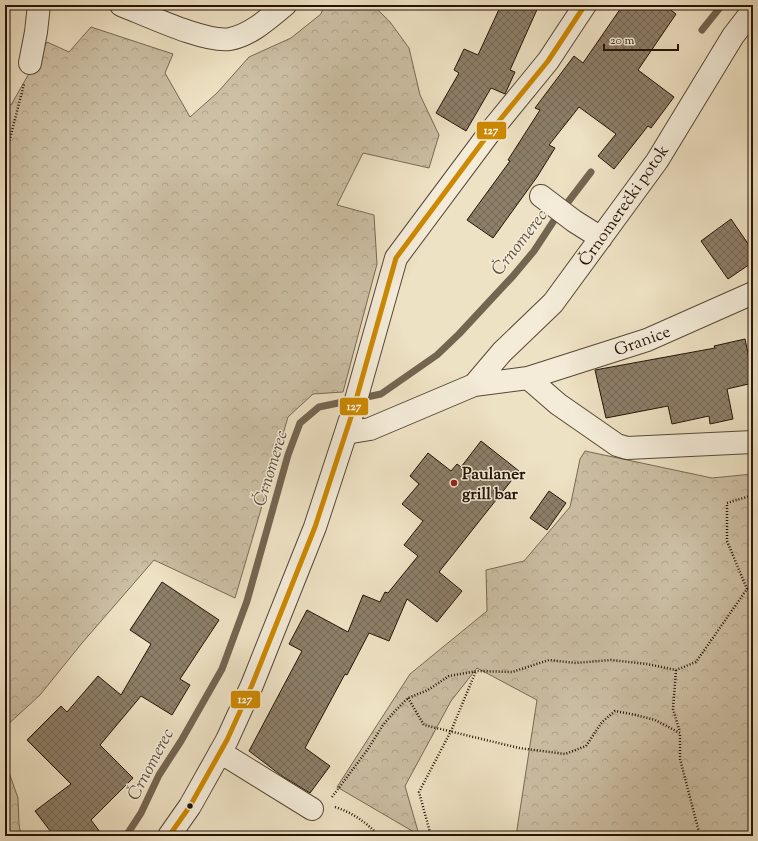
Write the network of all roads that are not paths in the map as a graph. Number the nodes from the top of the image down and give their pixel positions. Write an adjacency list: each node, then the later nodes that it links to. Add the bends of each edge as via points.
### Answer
1 (39, 5): 6 (street)
2 (121, 5): 3 (street, via 215,39 230,39 246,32 264,23)
3 (285, 5)
4 (585, 5): 12 (street, via 548,61 490,132 396,258)
5 (753, 10): 8 (street, Črnomerečki potok, via 734,36 657,161)
6 (30, 63)
7 (545, 200): 8 (street)
8 (601, 238): 11 (street, Črnomerečki potok, via 553,303 502,352)
9 (753, 293): 10 (street, Granice, via 647,340)
10 (528, 378): 11 (street, Granice); 13 (street, via 558,404 617,445 627,448)
11 (474, 385): 12 (street, via 370,429)
12 (349, 424): 14 (street, via 312,534 252,685)
13 (753, 442)
14 (220, 752): 15 (street); 16 (street, via 190,806)
15 (320, 806)
16 (169, 836)

